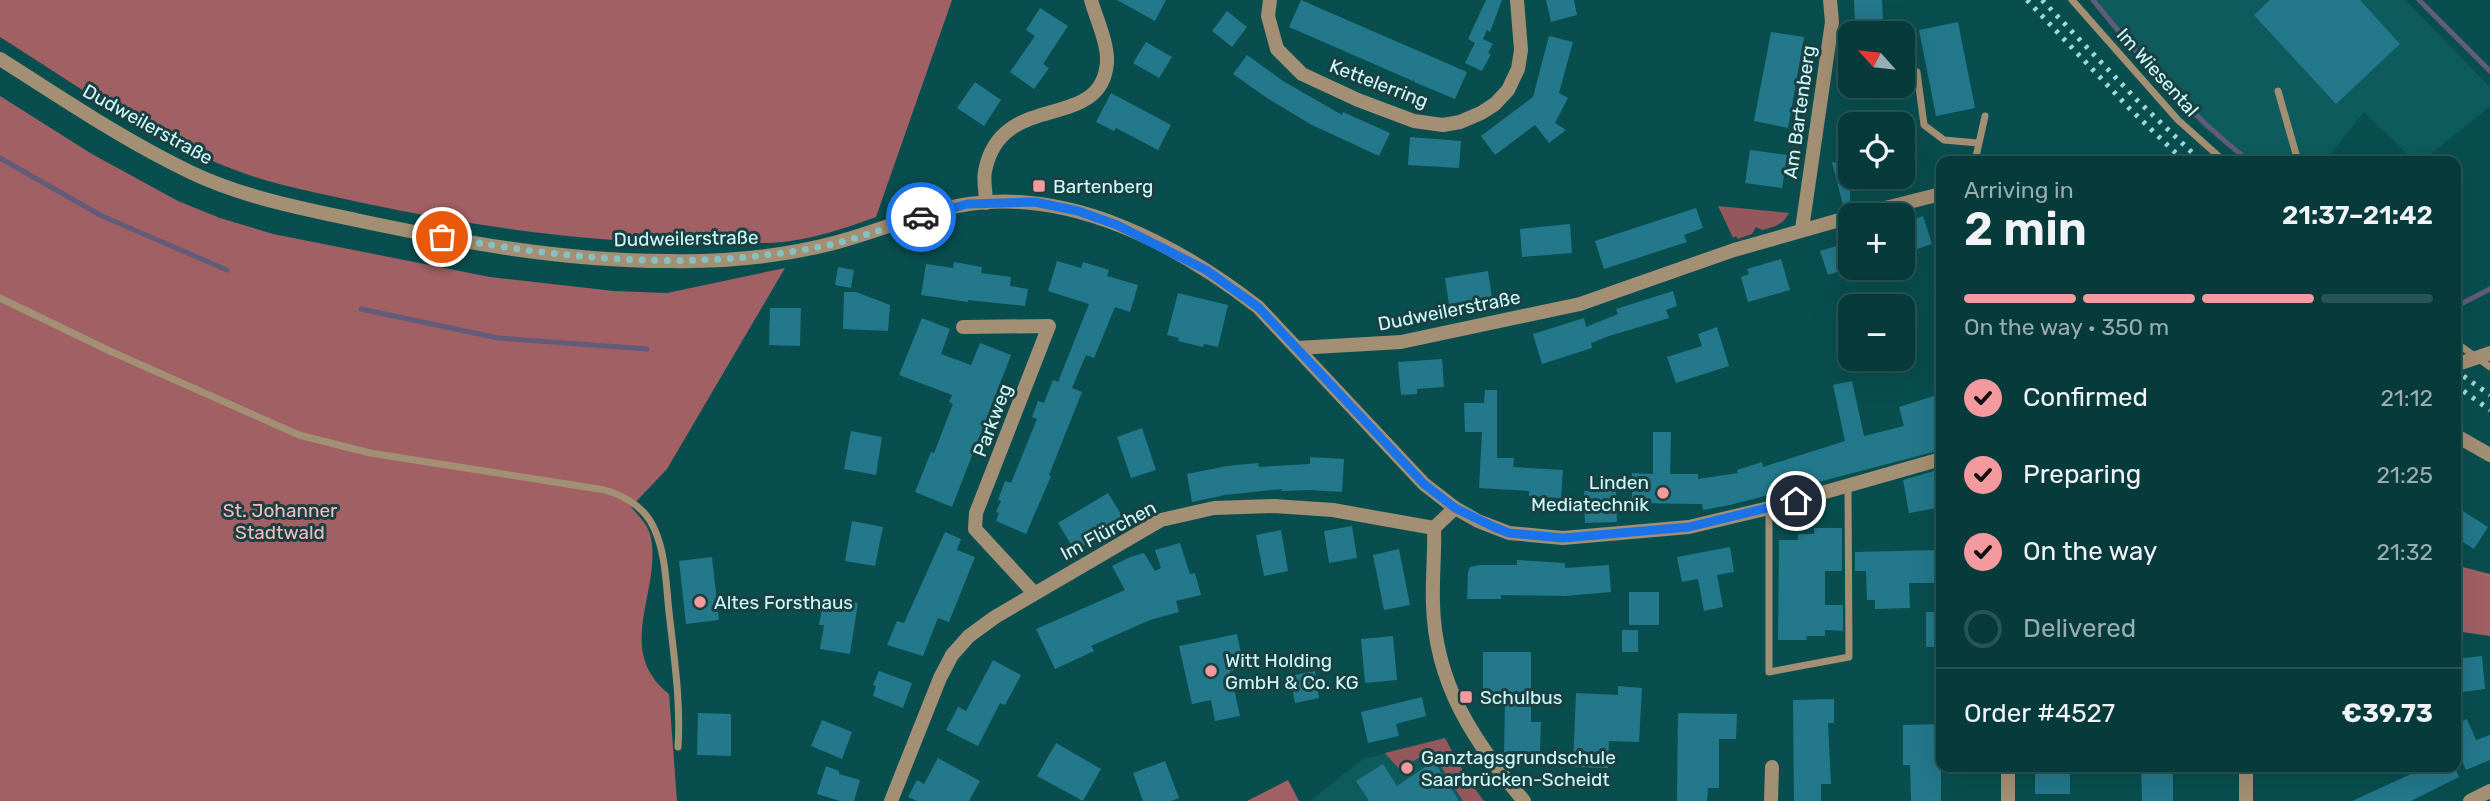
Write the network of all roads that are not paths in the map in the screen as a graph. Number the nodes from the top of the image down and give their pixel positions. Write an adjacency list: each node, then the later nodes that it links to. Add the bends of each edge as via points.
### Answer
1 (1091, 0): 15 (street, via 1107,62 1100,84 1077,105 1020,121 1002,134 985,173)
2 (1270, 0): 3 (street, Kettelerring, via 1268,16 1277,49 1303,74 1392,113 1443,125 1481,113 1508,90 1521,50)
3 (1517, 0)
4 (1830, 0): 18 (street, Am Bartenberg, via 1832,22)
5 (2072, 0): 12 (lane, Im Wiesental, via 2178,120)
6 (0, 58): 15 (street, Dudweilerstraße, via 131,140 230,189 295,207 495,246 616,260 726,260 832,244)
7 (1917, 72): 10 (lane, via 1924,125 1944,140)
8 (2278, 90): 13 (lane)
9 (1985, 116): 10 (lane)
10 (1979, 143): 11 (lane)
11 (1976, 156)
12 (2218, 156)
13 (2297, 156)
14 (1936, 195): 16 (street)
15 (986, 202): 22 (street, Dudweilerstraße, via 1035,202 1117,225 1227,284 1258,307)
16 (1905, 203)
17 (1838, 220): 18 (street, Dudweilerstraße)
18 (1802, 229): 22 (street, Dudweilerstraße, via 1580,304 1401,342)
19 (0, 298): 34 (lane, via 299,435 370,453 605,490 627,499 649,519 662,550 678,695)
20 (962, 327): 33 (street, Parkweg, via 1049,326 976,513 975,529)
21 (2461, 346): 25 (lane)
22 (1297, 348): 30 (street, via 1403,463)
23 (2490, 353): 24 (street)
24 (2461, 363)
25 (2490, 367)
26 (2461, 438): 27 (street)
27 (2490, 455)
28 (1936, 459): 29 (street)
29 (1848, 485): 31 (street); 31 (lane, via 1849,656 1769,672)
30 (1455, 508): 31 (street, via 1509,533 1563,538 1678,528); 32 (street)
31 (1769, 508)
32 (1434, 528): 33 (street, Im Flürchen, via 1333,510 1214,508 1161,520); 40 (street, via 1433,604 1438,648 1450,691 1471,732)
33 (1034, 593): 39 (street, Im Flürchen, via 995,617 952,655)
34 (678, 747)
35 (1772, 767): 41 (street)
36 (2008, 772): 42 (street)
37 (2246, 772): 43 (street)
38 (2490, 791): 44 (street)
39 (891, 801)
40 (1524, 801)
41 (1771, 801)
42 (2008, 801)
43 (2246, 801)
44 (2470, 801)

